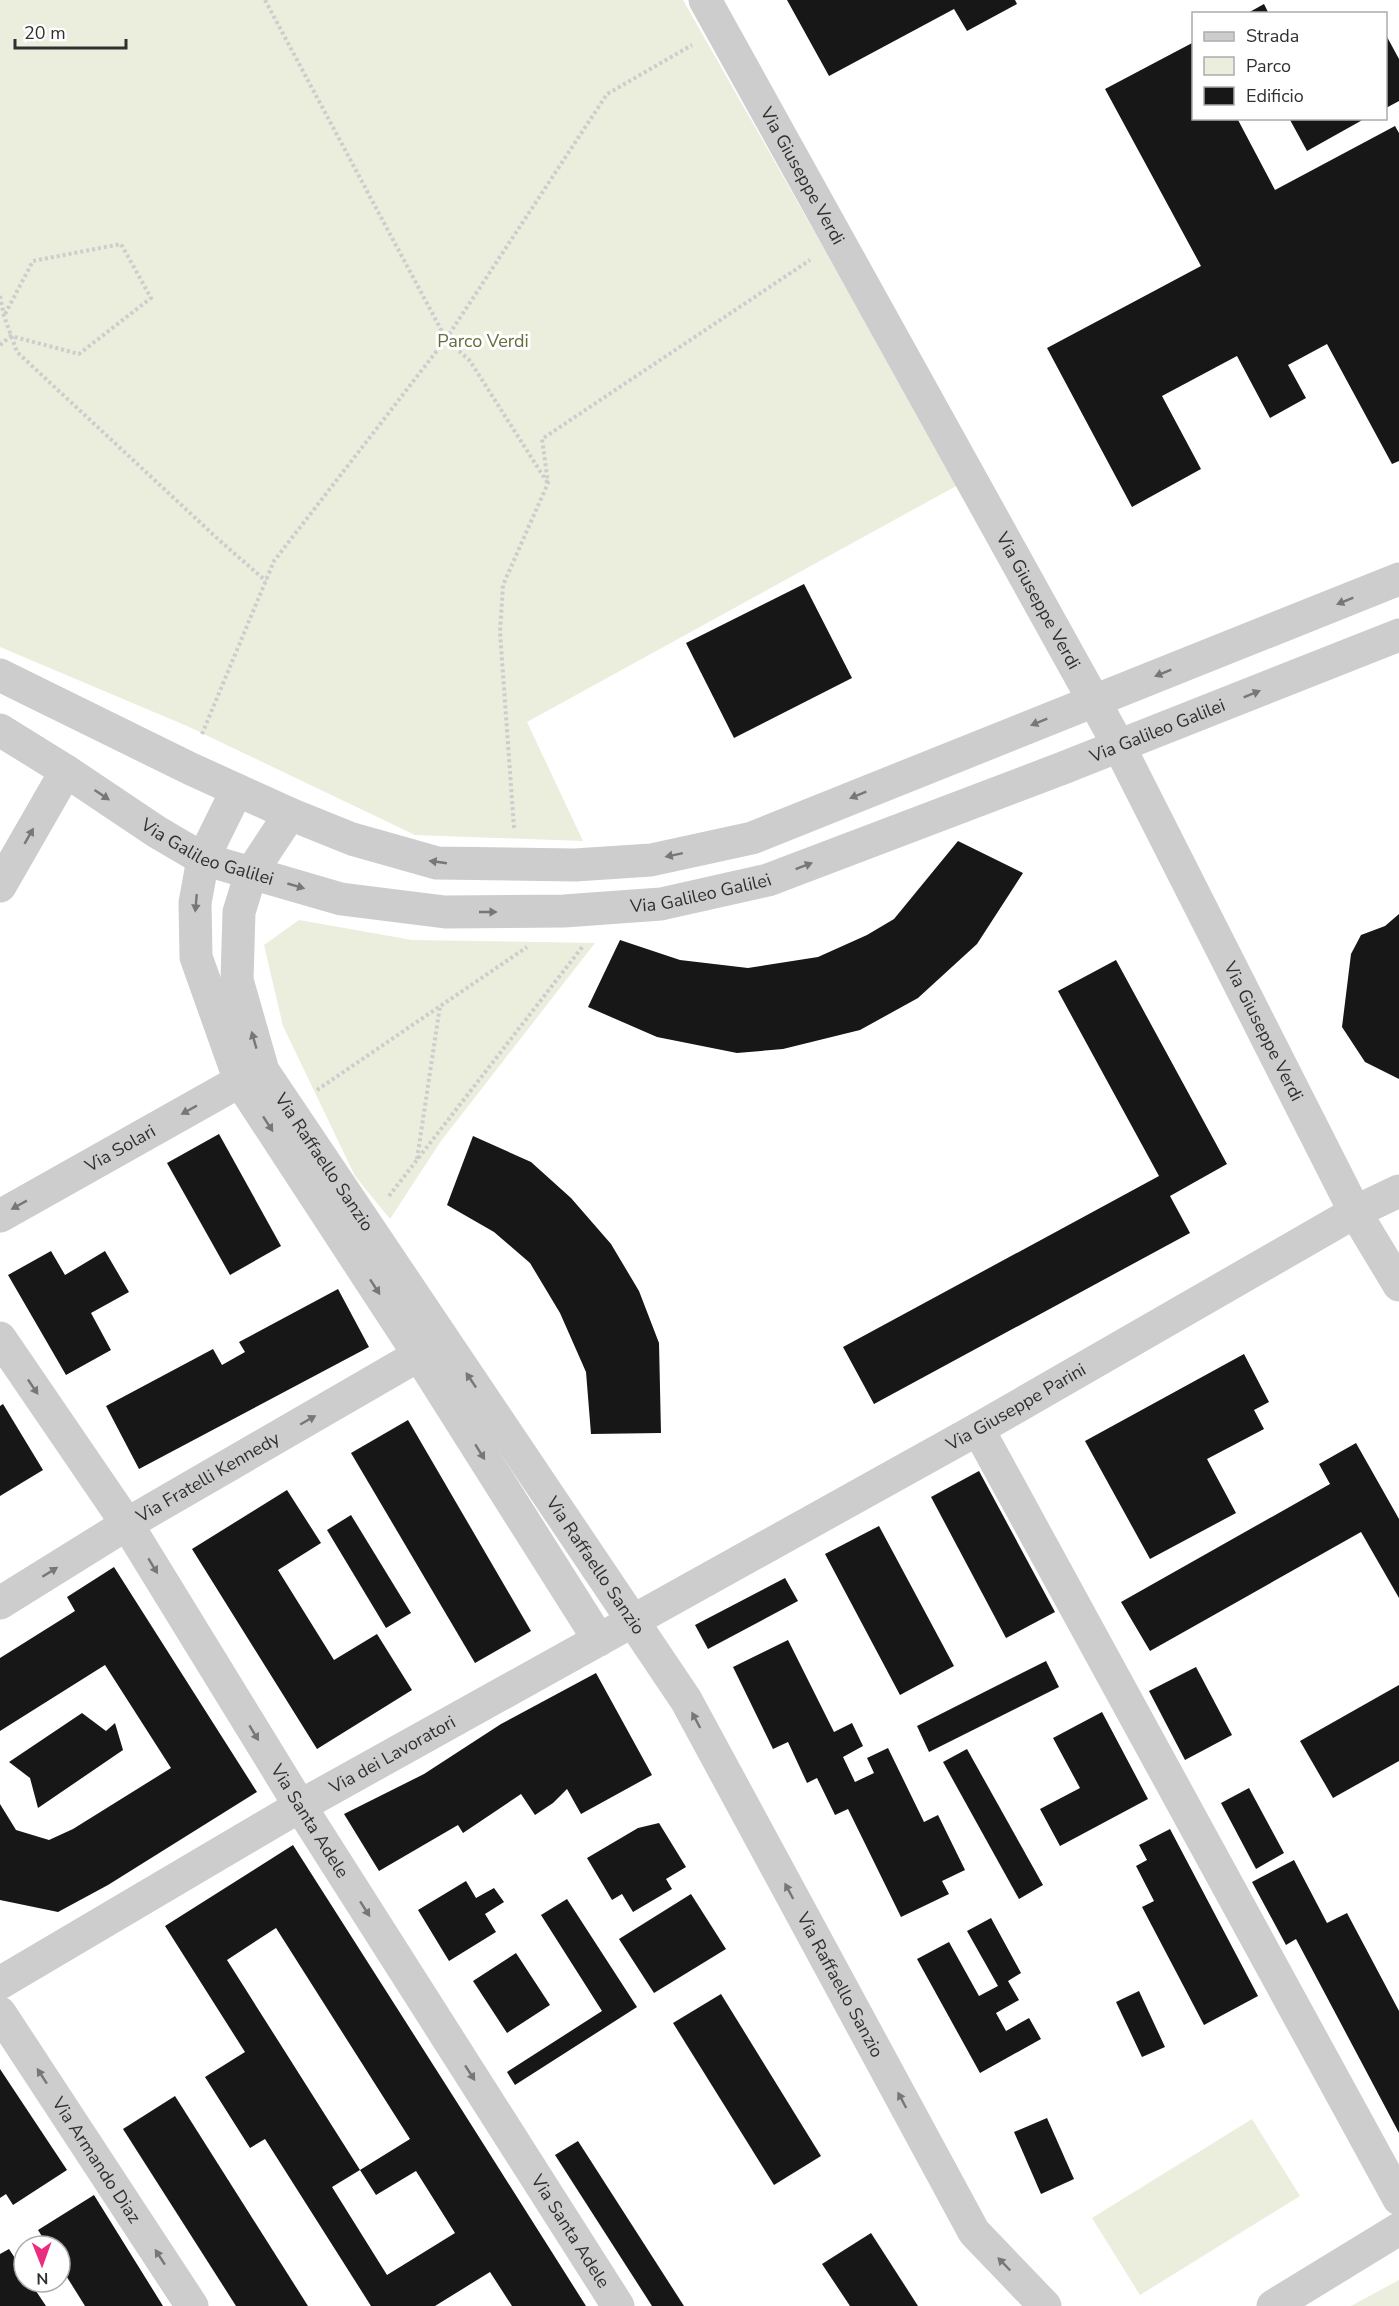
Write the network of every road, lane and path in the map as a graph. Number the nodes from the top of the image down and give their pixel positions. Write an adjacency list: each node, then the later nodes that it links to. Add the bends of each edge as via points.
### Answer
1 (265, 0): 8 (path)
2 (705, 0): 3 (street, Via Giuseppe Verdi)
3 (721, 29): 4 (street, Via Giuseppe Verdi); 8 (path, via 607,94)
4 (838, 241): 10 (path, via 542,439); 15 (street, Via Giuseppe Verdi)
5 (0, 296): 6 (path)
6 (4, 316): 7 (path); 7 (path, via 33,261 121,244 151,298 79,354)
7 (11, 336): 9 (path); 12 (path, via 17,352)
8 (446, 339): 10 (path, via 470,361); 12 (path, via 274,561)
9 (0, 345)
10 (548, 483): 23 (path, via 503,585 500,632)
11 (1399, 579): 15 (street, one-way to 15)
12 (266, 581): 18 (path)
13 (1399, 635): 17 (street, Via Galileo Galilei, one-way to 13)
14 (0, 675): 18 (street)
15 (1094, 700): 17 (street, Via Giuseppe Verdi); 23 (street, one-way to 23, via 752,838 651,860)
16 (0, 730): 19 (street, Via Galileo Galilei)
17 (1119, 746): 26 (street, Via Galileo Galilei, one-way to 17, via 661,904 768,880); 33 (street, Via Giuseppe Verdi)
18 (190, 769): 20 (street)
19 (66, 771): 22 (street, Via Galileo Galilei, one-way to 22); 25 (street, one-way to 19)
20 (237, 790): 21 (street); 22 (street, Via Raffaello Sanzio)
21 (290, 814): 23 (street, one-way to 21, via 437,863 352,839); 24 (street, Via Raffaello Sanzio)
22 (203, 859): 24 (street, Via Galileo Galilei); 29 (street, Via Raffaello Sanzio, one-way to 29, via 195,903 196,957)
23 (516, 864)
24 (251, 873): 27 (street, Via Galileo Galilei, one-way to 27, via 341,899 445,912); 30 (street, Via Raffaello Sanzio, one-way to 24, via 263,1071 237,980 239,912)
25 (0, 886)
26 (612, 907): 27 (street, Via Galileo Galilei); 31 (path)
27 (564, 911): 28 (path, via 528,947)
28 (440, 1005): 30 (path); 31 (path)
29 (240, 1081): 34 (street, Via Solari, one-way to 34); 38 (street, Via Raffaello Sanzio, one-way to 38)
30 (289, 1109): 35 (street, Via Raffaello Sanzio)
31 (417, 1161): 35 (path)
32 (1399, 1191): 33 (street, Via Giuseppe Parini)
33 (1355, 1212): 36 (street, Via Giuseppe Verdi); 39 (street, Via Giuseppe Parini)
34 (0, 1216)
35 (366, 1225): 42 (street, Via Raffaello Sanzio, one-way to 35)
36 (1399, 1285)
37 (0, 1338): 40 (street, Via Santa Adele, one-way to 40)
38 (419, 1355): 40 (street, Via Fratelli Kennedy, one-way to 38); 43 (street, Via Raffaello Sanzio, one-way to 43)
39 (978, 1430): 42 (street, Via Giuseppe Parini); 47 (street)
40 (127, 1524): 41 (street, Via Fratelli Kennedy, one-way to 40); 44 (street, Via Santa Adele, one-way to 44)
41 (0, 1603)
42 (633, 1620): 43 (street, Via dei Lavoratori); 51 (street, Via Raffaello Sanzio, one-way to 42, via 974,2232 686,1700)
43 (599, 1640): 44 (street, Via dei Lavoratori)
44 (300, 1806): 45 (street, Via dei Lavoratori); 50 (street, Via Santa Adele, one-way to 50)
45 (0, 1983)
46 (0, 2013): 49 (street, Via Armando Diaz, one-way to 46)
47 (1399, 2199)
48 (1399, 2229): 52 (street)
49 (192, 2306)
50 (618, 2306)
51 (1045, 2306)
52 (1273, 2306)

